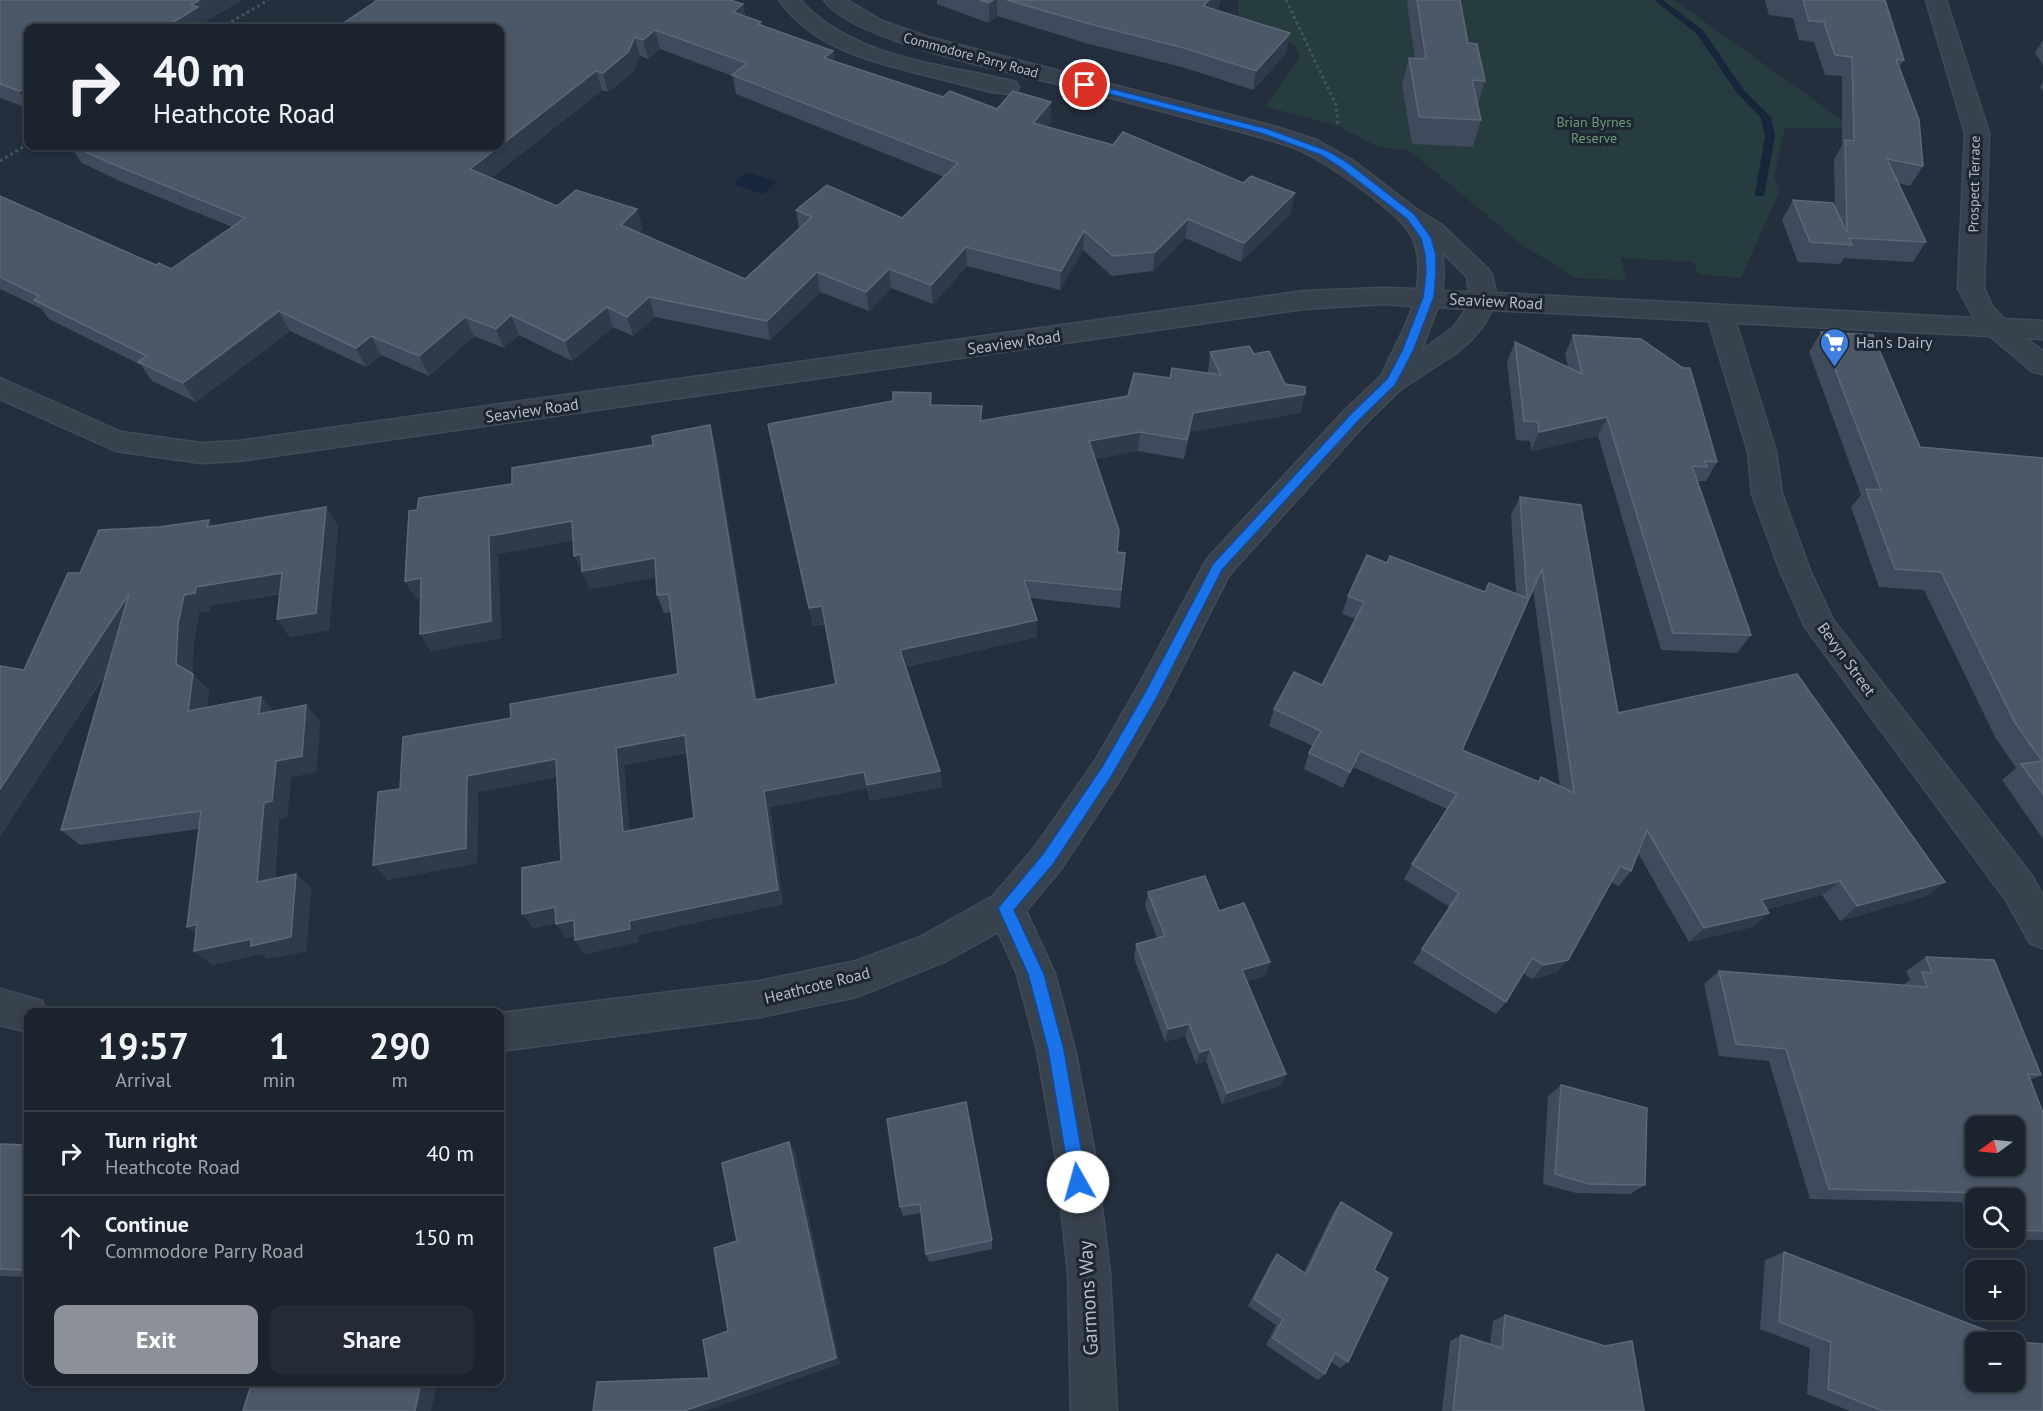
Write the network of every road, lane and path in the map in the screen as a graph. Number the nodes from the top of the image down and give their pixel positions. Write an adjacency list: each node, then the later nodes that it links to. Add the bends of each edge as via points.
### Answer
1 (268, 0): 6 (path)
2 (789, 0): 7 (street, via 808,21 872,55 1002,87)
3 (834, 0): 7 (street, Commodore Parry Road, via 887,32)
4 (1286, 0): 8 (path, via 1336,105)
5 (1936, 0): 15 (street, Prospect Terrace, via 1977,133 1971,288 1976,303)
6 (228, 24)
7 (1063, 79): 11 (street, Commodore Parry Road, via 1265,131 1308,146 1344,165)
8 (1338, 127)
9 (24, 146): 10 (path)
10 (0, 161)
11 (1410, 216): 12 (street, Commodore Parry Road, via 1426,237 1431,255); 13 (street, Commodore Parry Road, via 1433,230 1479,275)
12 (1428, 297): 13 (street, Seaview Road); 18 (street, Heathcote Road, via 1408,351); 19 (street, Seaview Road, via 1304,300 238,451 201,453 116,441)
13 (1484, 300): 14 (street, Seaview Road); 18 (street, Heathcote Road, via 1474,320 1454,341)
14 (1720, 313): 15 (street, Seaview Road); 21 (street, Bevyn Street, via 1762,452 1767,494 1821,627 2019,888)
15 (1998, 328): 16 (street, Seaview Road); 17 (street, Prospect Terrace)
16 (2043, 330)
17 (2043, 365)
18 (1391, 382): 20 (street, Heathcote Road, via 1218,567 1107,771 1048,858)
19 (0, 388)
20 (1006, 908): 24 (street, Heathcote Road, via 933,949 856,979 760,999); 25 (street, Garmons Way, via 1036,974 1056,1050 1076,1158 1089,1273)
21 (2043, 931)
22 (0, 1007): 23 (street)
23 (24, 1013)
24 (504, 1031)
25 (1094, 1411)

